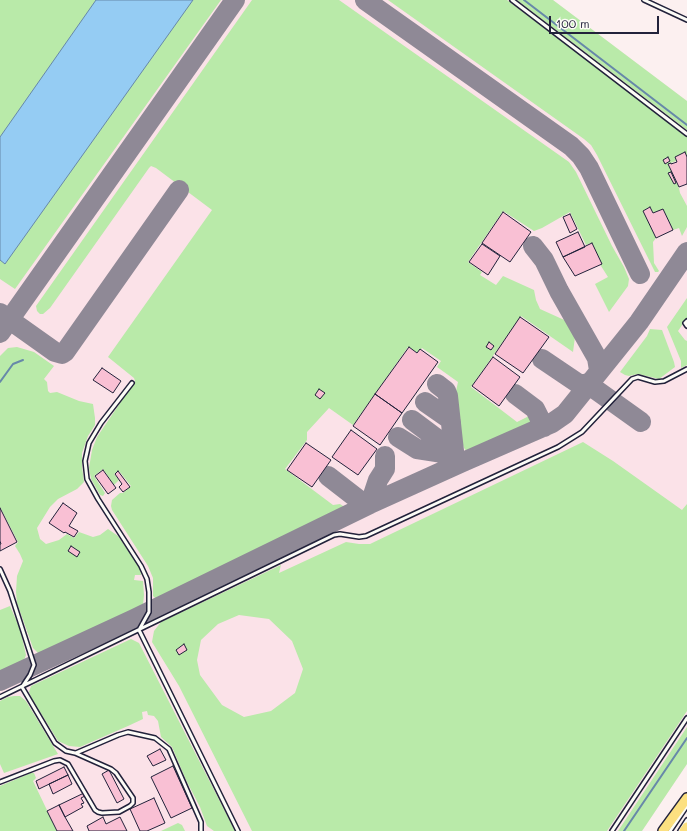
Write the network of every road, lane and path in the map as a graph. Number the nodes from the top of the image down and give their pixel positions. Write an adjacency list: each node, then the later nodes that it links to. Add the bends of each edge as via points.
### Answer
1 (512, 0): 4 (lane)
2 (644, 0): 3 (lane)
3 (687, 20)
4 (687, 134)
5 (687, 321): 6 (lane)
6 (687, 326)
7 (687, 368): 10 (lane, via 664,381 655,382 638,377 632,379 582,432 558,447 366,536 334,535)
8 (132, 383): 10 (lane, via 101,423 89,443 85,461 87,478 98,499 147,579 149,612)
9 (0, 569): 11 (lane, via 10,591 34,665)
10 (139, 630): 11 (lane); 21 (lane)
11 (22, 687): 12 (lane); 14 (lane, via 55,743 66,751)
12 (0, 697)
13 (687, 718): 22 (lane)
14 (75, 753): 15 (lane, via 116,773 133,798 133,803 119,812 98,812 68,764 60,760); 20 (lane, via 128,732 155,738 169,749 201,822)
15 (0, 782)
16 (687, 798): 23 (main road)
17 (687, 806): 24 (lane)
18 (687, 820): 25 (lane)
19 (687, 827): 26 (main road)
20 (201, 831)
21 (238, 831)
22 (612, 831)
23 (663, 831)
24 (670, 831)
25 (680, 831)
26 (684, 831)

